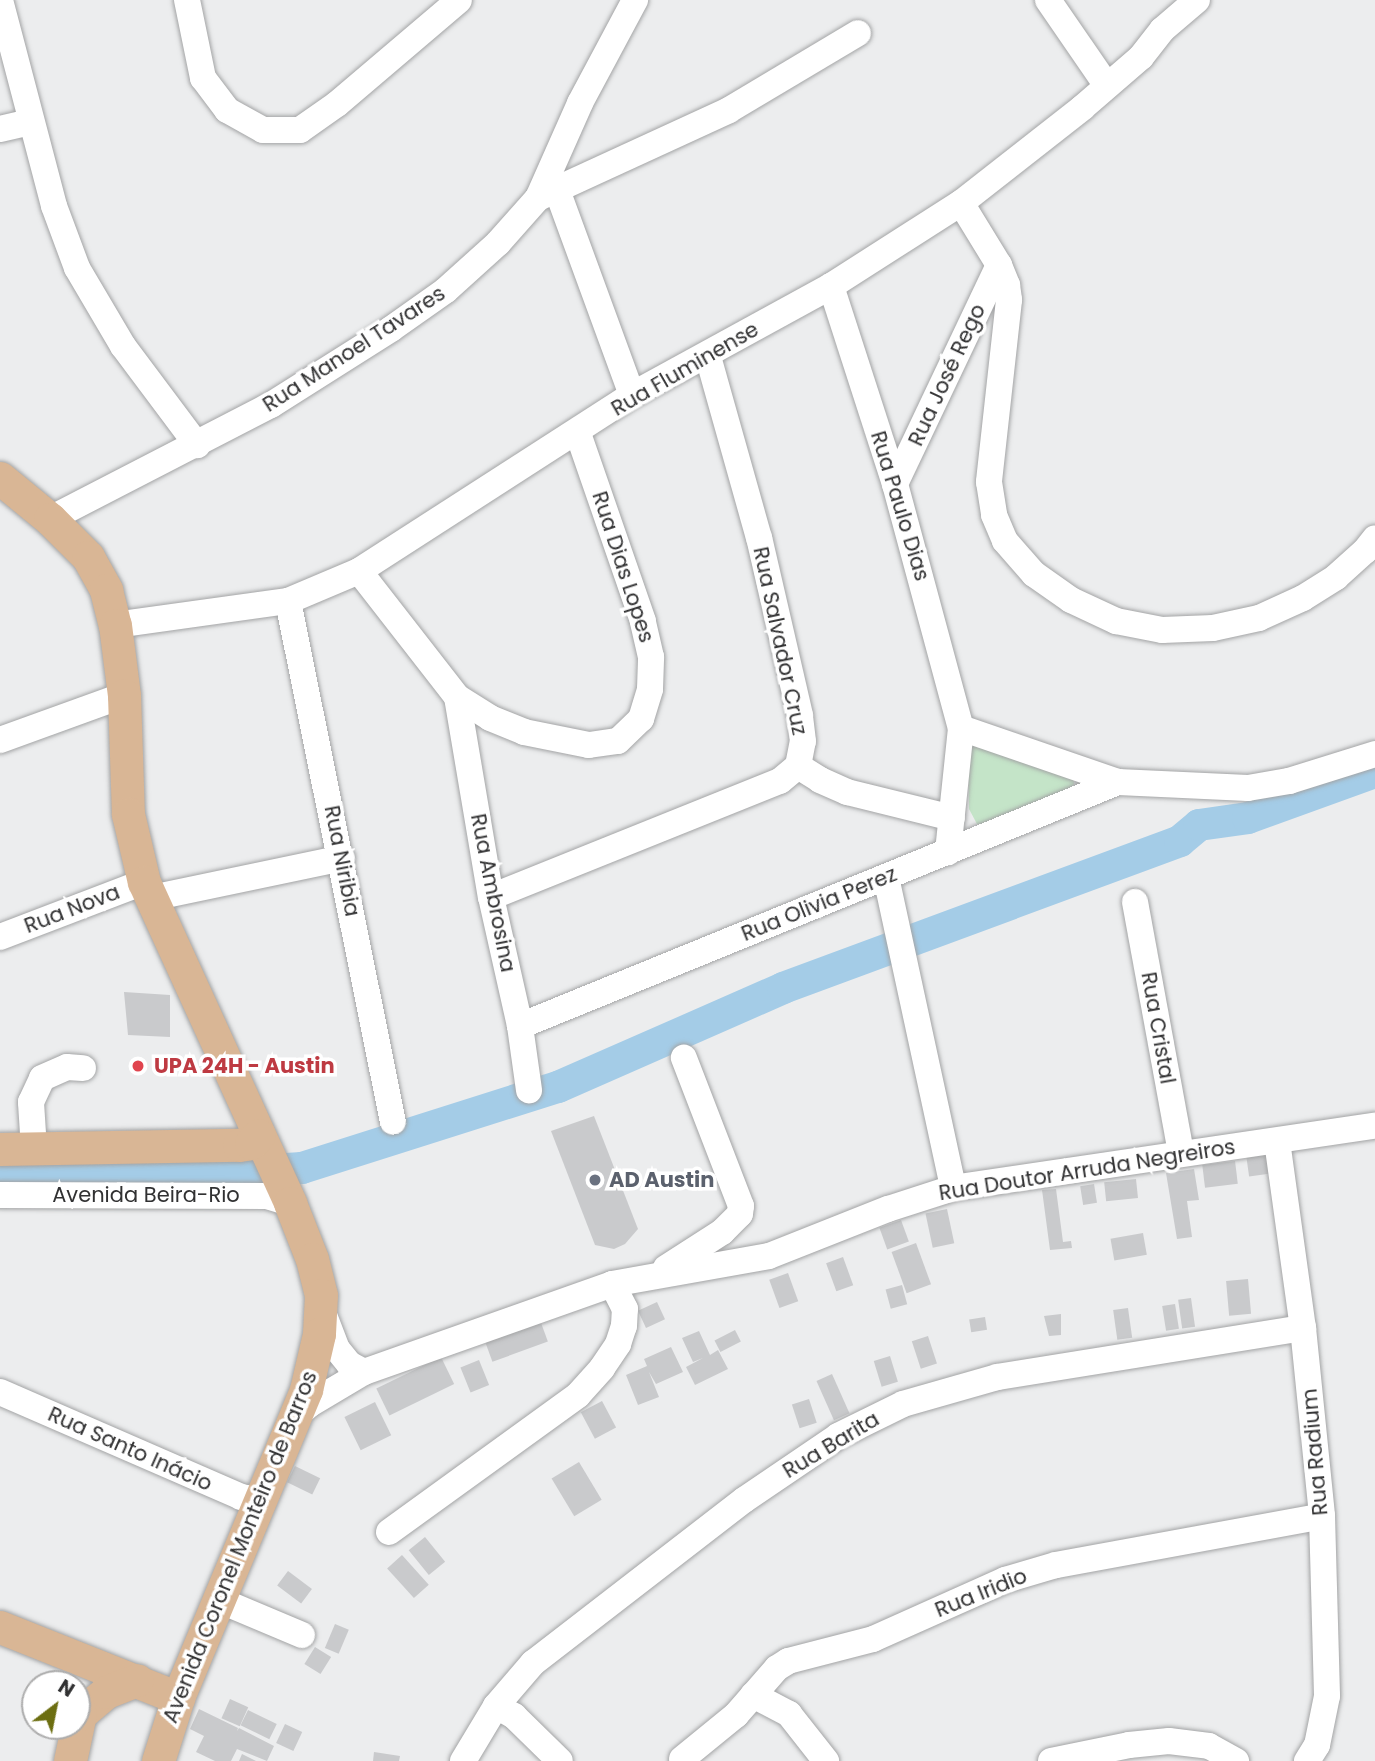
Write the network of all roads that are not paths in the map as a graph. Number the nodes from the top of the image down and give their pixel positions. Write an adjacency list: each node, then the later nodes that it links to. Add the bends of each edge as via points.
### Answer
1 (0, 0): 9 (street)
2 (187, 0): 3 (street, via 203,78 227,110 263,130 300,130)
3 (459, 0)
4 (635, 0): 11 (street, via 580,103)
5 (1048, 0): 8 (street)
6 (1197, 0): 8 (street, Rua Fluminense)
7 (858, 33): 11 (street, Rua Manoel Tavares, via 729,110)
8 (1107, 86): 12 (street, Rua Fluminense)
9 (30, 122): 10 (street); 18 (street, via 77,268 123,346)
10 (0, 129)
11 (548, 194): 16 (street); 18 (street, Rua Manoel Tavares, via 454,282 402,321 271,405)
12 (961, 203): 13 (street); 14 (street, Rua Fluminense)
13 (999, 265): 20 (street, Rua José Rego); 22 (street, via 1009,300 989,482 994,515 1005,541 1034,574 1071,600 1116,621 1162,630 1213,628 1259,618 1303,598 1336,577)
14 (831, 286): 15 (street, Rua Fluminense); 20 (street, Rua Paulo Dias)
15 (708, 356): 16 (street, Rua Fluminense); 31 (street, Rua Salvador Cruz, via 759,538 800,715 803,740)
16 (632, 396): 17 (street, Rua Fluminense)
17 (578, 433): 23 (street, Rua Fluminense); 27 (street, Rua Dias Lopes, via 643,621 651,657 650,690 641,719 618,741 589,745 524,732)
18 (197, 444): 21 (street, Rua Manoel Tavares)
19 (0, 478): 21 (main road, Avenida Coronel Monteiro de Barros)
20 (895, 484): 28 (street, Rua Paulo Dias)
21 (50, 519): 25 (main road, Avenida Coronel Monteiro de Barros, via 88,557 106,590)
22 (1375, 538)
23 (359, 571): 24 (street, Rua Fluminense); 27 (street, Rua Dias Lopes)
24 (288, 601): 25 (street, Rua Fluminense); 35 (street, Rua Niribia)
25 (115, 625): 26 (main road, Avenida Coronel Monteiro de Barros)
26 (124, 695): 29 (street); 37 (main road, Avenida Coronel Monteiro de Barros, via 128,814)
27 (457, 697): 38 (street, Rua Ambrosina)
28 (961, 728): 32 (street); 33 (street, Rua Paulo Dias)
29 (0, 740)
30 (1375, 754): 32 (street, via 1289,781 1248,788)
31 (798, 766): 33 (street, via 847,792); 38 (street, Rua Salvador Cruz, via 780,780)
32 (1118, 782): 34 (street, Rua Olivia Perez)
33 (952, 818): 34 (street, Rua Paulo Dias)
34 (948, 852): 36 (street, Rua Olivia Perez)
35 (342, 859): 37 (street, Rua Nova); 45 (street, Rua Niribia)
36 (886, 877): 41 (street, Rua Olivia Perez); 52 (street)
37 (148, 890): 40 (street, Rua Nova); 51 (main road, Avenida Coronel Monteiro de Barros)
38 (491, 897): 41 (street, Rua Ambrosina)
39 (1135, 902): 50 (street, Rua Cristal)
40 (0, 937)
41 (520, 1026): 44 (street, Rua Ambrosina)
42 (684, 1058): 54 (street, via 741,1206 740,1214 722,1232)
43 (83, 1068): 49 (street, via 53,1070 38,1084 31,1102)
44 (529, 1090)
45 (393, 1122)
46 (1375, 1126): 47 (street, Rua Doutor Arruda Negreiros)
47 (1277, 1141): 50 (street, Rua Doutor Arruda Negreiros); 57 (street, Rua Radium)
48 (0, 1149): 49 (main road)
49 (34, 1149): 51 (main road, via 251,1143)
50 (1181, 1153): 52 (street, Rua Doutor Arruda Negreiros)
51 (274, 1169): 53 (street, Avenida Beira-Rio, via 267,1196); 56 (main road, Avenida Coronel Monteiro de Barros, via 317,1273)
52 (953, 1188): 54 (street, Rua Doutor Arruda Negreiros, via 769,1256)
53 (0, 1195)
54 (659, 1273): 55 (street, Rua Doutor Arruda Negreiros)
55 (612, 1284): 58 (street, Rua Doutor Arruda Negreiros); 63 (street, via 625,1309 624,1326 602,1368 578,1395)
56 (322, 1308): 58 (street, via 337,1349 349,1364); 60 (main road, Avenida Coronel Monteiro de Barros)
57 (1303, 1328): 62 (street, Rua Radium); 73 (street, Rua Barita, via 997,1377 903,1404 838,1436 744,1500 544,1654)
58 (365, 1372): 60 (street, Rua Doutor Arruda Negreiros)
59 (0, 1392): 61 (street, Rua Santo Inácio, via 241,1497)
60 (297, 1415): 61 (main road, Avenida Coronel Monteiro de Barros)
61 (261, 1500): 64 (main road, Avenida Coronel Monteiro de Barros)
62 (1322, 1516): 70 (street, Rua Iridio, via 1056,1565 1005,1580 873,1639 788,1661); 81 (street, Rua Radium, via 1327,1696 1317,1745)
63 (389, 1532)
64 (219, 1600): 66 (street); 71 (main road, Avenida Coronel Monteiro de Barros)
65 (0, 1628): 67 (main road)
66 (302, 1635)
67 (38, 1641): 68 (main road); 69 (main road)
68 (51, 1670)
69 (137, 1680): 71 (main road); 72 (main road, via 106,1692)
70 (753, 1695): 74 (street, Rua Iridio); 78 (street, via 789,1714)
71 (178, 1698): 75 (main road, Avenida Coronel Monteiro de Barros)
72 (91, 1705)
73 (496, 1706): 76 (street, Rua Barita); 77 (street, via 514,1716)
74 (682, 1759)
75 (158, 1761)
76 (463, 1761)
77 (560, 1761)
78 (826, 1761)
79 (1051, 1761): 80 (street, via 1169,1741 1209,1746)
80 (1236, 1761)
81 (1307, 1761)

